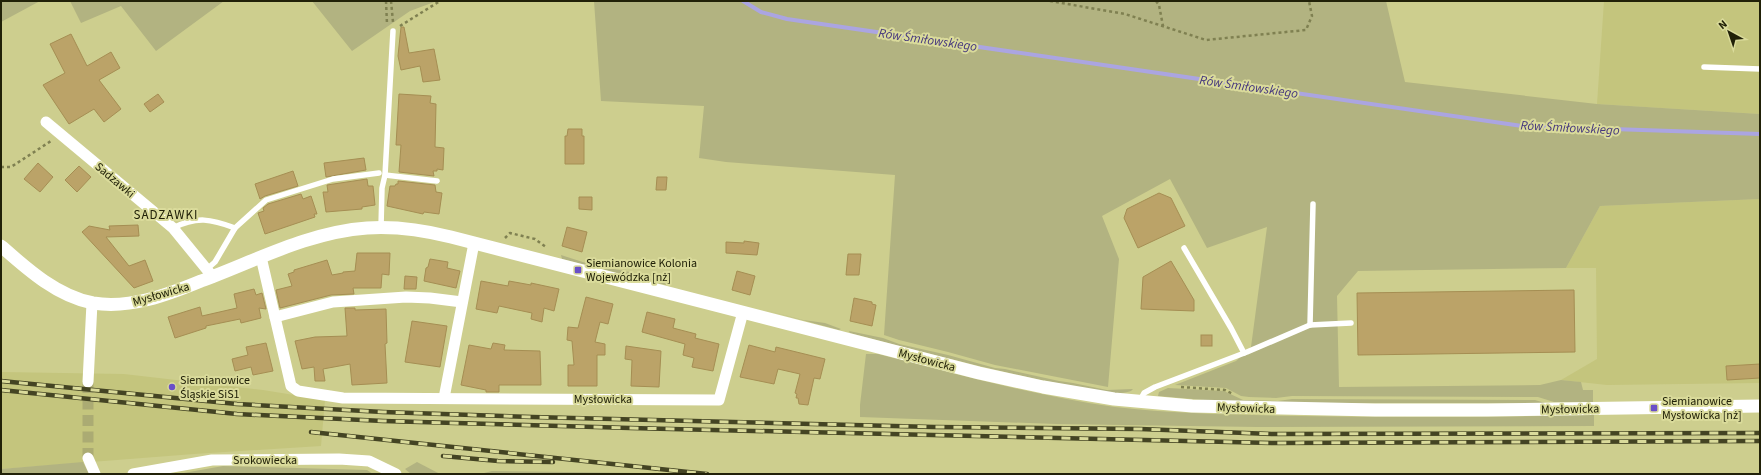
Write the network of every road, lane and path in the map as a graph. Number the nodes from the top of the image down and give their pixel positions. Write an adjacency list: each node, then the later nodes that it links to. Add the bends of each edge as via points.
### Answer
1 (391, 1): 7 (path)
2 (440, 1): 7 (path)
3 (1050, 1): 6 (path, via 1125,14)
4 (1156, 1): 6 (path)
5 (1309, 1): 6 (path, via 1312,16 1306,30 1206,40)
6 (1163, 26)
7 (394, 31): 14 (lane)
8 (1704, 67): 9 (lane)
9 (1760, 69)
10 (46, 122): 11 (street, Sadzawki)
11 (61, 135): 12 (path, via 10,167); 18 (street, Sadzawki)
12 (1, 167)
13 (379, 173): 19 (lane, via 333,179 266,200)
14 (385, 175): 15 (lane); 17 (lane)
15 (437, 181)
16 (1313, 204): 32 (lane)
17 (381, 227): 21 (street, Mysłowicka, via 416,230); 25 (street, Mysłowicka, via 338,232 306,240)
18 (173, 228): 19 (lane, via 184,222 206,220); 26 (street, Sadzawki)
19 (235, 228): 26 (lane)
20 (505, 237): 24 (path, via 510,233 535,239)
21 (474, 243): 28 (street); 29 (street, Mysłowicka)
22 (1, 246): 27 (street, Mysłowicka, via 58,289 72,297)
23 (1184, 248): 33 (lane)
24 (549, 250)
25 (262, 257): 26 (street, Mysłowicka); 30 (street, Mysłowicka)
26 (210, 273): 27 (street, Mysłowicka, via 146,300 126,304)
27 (92, 302): 34 (street)
28 (462, 302): 30 (street, via 406,297 333,302); 37 (street)
29 (743, 312): 37 (street, Mysłowicka, via 719,400); 38 (street, Mysłowicka, via 1014,381 1072,393)
30 (275, 317): 37 (street, Mysłowicka, via 291,386 298,390 344,398)
31 (1351, 323): 32 (lane)
32 (1310, 325): 33 (lane)
33 (1244, 353): 38 (lane, via 1155,387 1144,393)
34 (88, 382)
35 (1179, 387): 36 (path, via 1225,390)
36 (1238, 396)
37 (444, 398)
38 (1139, 402): 39 (street, Mysłowicka, via 1236,408 1375,410)
39 (1760, 406)
40 (88, 458): 41 (street)
41 (94, 474)
42 (133, 474): 43 (street, Srokowiecka, via 212,460 339,459 369,460)
43 (396, 474)

